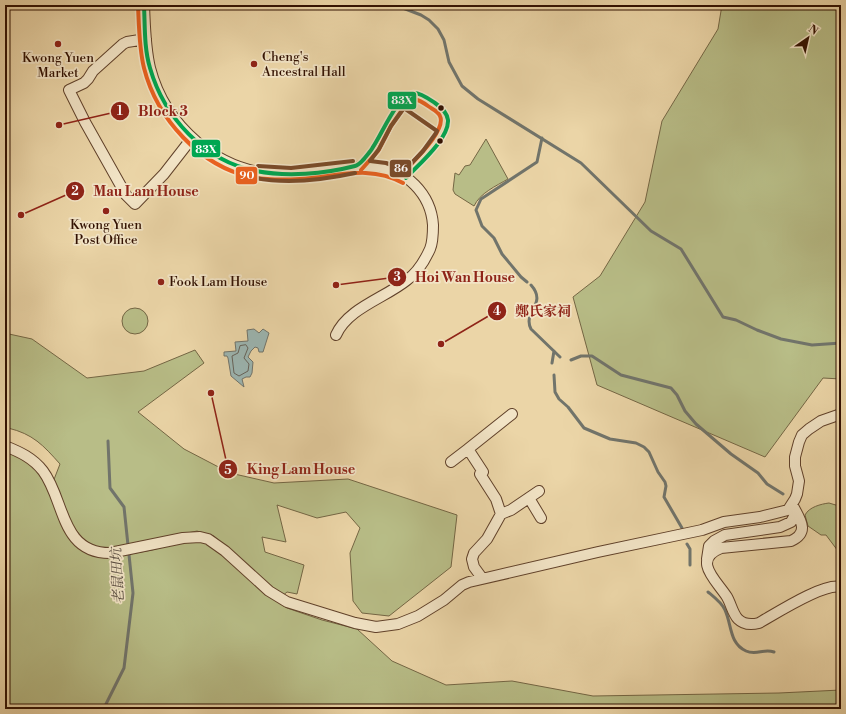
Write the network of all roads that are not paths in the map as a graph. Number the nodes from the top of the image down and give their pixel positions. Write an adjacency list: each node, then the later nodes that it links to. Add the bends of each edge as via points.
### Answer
1 (144, 5): 2 (street)
2 (146, 39): 3 (street, via 151,69 163,99); 3 (street, via 123,44 92,71 88,79 69,90 126,195 135,204 164,174)
3 (192, 138): 4 (street, via 224,160 251,170 296,174 367,166 390,169 406,178 423,193 430,210 433,240 417,271 352,316)
4 (336, 335)
5 (512, 414): 8 (street)
6 (841, 414): 12 (street, via 821,421 802,435 795,457 799,481)
7 (5, 446): 16 (street, via 30,458 48,478 62,517 70,531 89,549 110,553 183,538 208,539 225,550 276,596 295,606 355,623 376,627 398,624 418,616 462,585)
8 (468, 449): 9 (street); 13 (street, via 483,472 480,474 496,499)
9 (451, 462)
10 (539, 491): 11 (street)
11 (529, 498): 13 (street); 14 (street)
12 (794, 508): 15 (street, via 791,522 780,527 720,537 709,546); 15 (street, via 803,529 794,540 721,548 711,553); 16 (street)
13 (501, 514): 16 (street, via 487,539 472,557 474,567)
14 (542, 518)
15 (707, 560): 17 (street, via 709,573 738,619 752,625 830,586)
16 (482, 578)
17 (841, 586)

